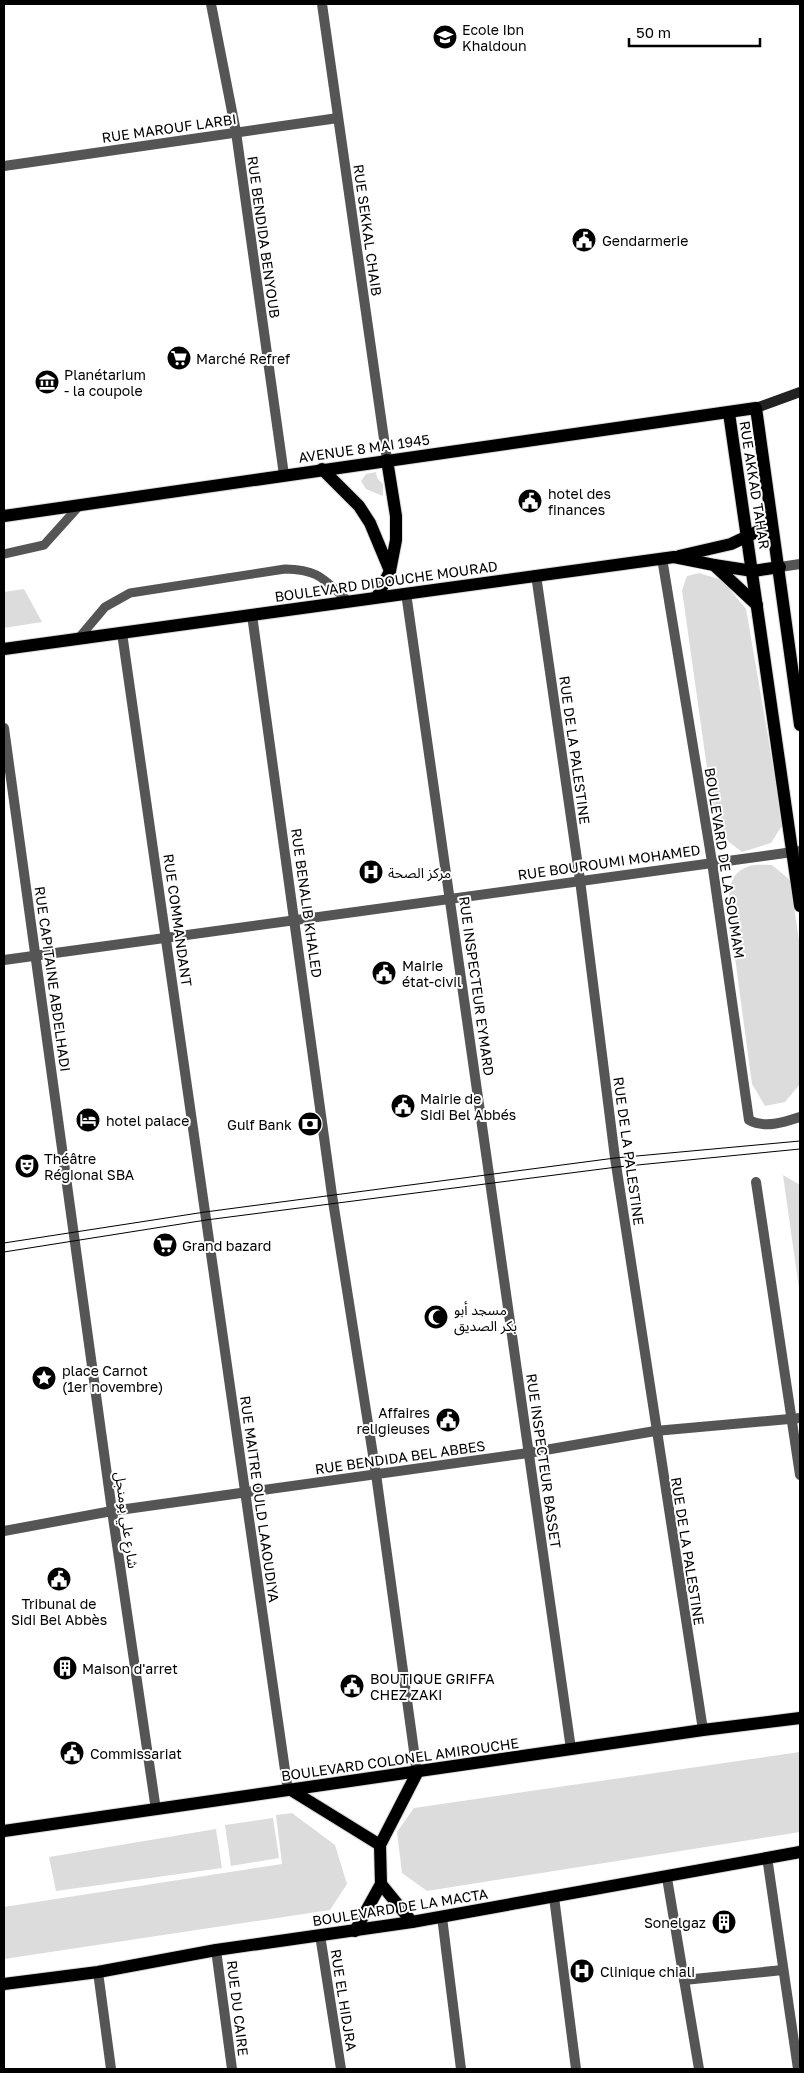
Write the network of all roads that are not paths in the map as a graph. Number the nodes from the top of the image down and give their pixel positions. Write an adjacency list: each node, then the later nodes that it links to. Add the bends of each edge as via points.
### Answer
1 (211, 4): 4 (street, RUE BENDIDA BENYOUB)
2 (322, 4): 3 (street, RUE SEKKAL CHAIB)
3 (338, 118): 4 (street, RUE MAROUF LARBI); 9 (street, RUE SEKKAL CHAIB)
4 (236, 132): 5 (street, RUE MAROUF LARBI); 11 (street, RUE BENDIDA BENYOUB)
5 (4, 166)
6 (800, 392): 7 (street)
7 (756, 408): 8 (main road, RUE AKKAD TAHAR); 14 (main road, RUE AKKAD TAHAR)
8 (729, 413): 9 (main road, AVENUE 8 MAI 1945); 15 (main road, RUE AKKAD TAHAR)
9 (387, 460): 10 (main road, AVENUE 8 MAI 1945); 22 (main road, via 396,540)
10 (322, 470): 11 (main road, AVENUE 8 MAI 1945); 22 (main road, via 359,506 370,523)
11 (284, 475): 12 (main road, AVENUE 8 MAI 1945)
12 (80, 505): 13 (main road, AVENUE 8 MAI 1945); 16 (lane, via 44,545)
13 (4, 516)
14 (772, 524): 15 (main road); 20 (main road, RUE AKKAD TAHAR)
15 (747, 538): 17 (main road, via 714,550); 21 (main road, RUE AKKAD TAHAR)
16 (4, 554)
17 (668, 558): 19 (main road, BOULEVARD DIDOUCHE MOURAD); 23 (main road, BOULEVARD DIDOUCHE MOURAD); 35 (street, BOULEVARD DE LA SOUMAM)
18 (800, 564): 20 (street)
19 (714, 565): 21 (main road, BOULEVARD DIDOUCHE MOURAD); 27 (main road)
20 (780, 567): 21 (main road, BOULEVARD DIDOUCHE MOURAD); 32 (main road, RUE AKKAD TAHAR)
21 (753, 571): 27 (main road, RUE AKKAD TAHAR)
22 (390, 572): 25 (main road)
23 (536, 575): 24 (main road, BOULEVARD DIDOUCHE MOURAD); 36 (street, RUE DE LA PALESTINE)
24 (406, 593): 25 (main road, BOULEVARD DIDOUCHE MOURAD); 37 (street, RUE INSPECTEUR EYMARD)
25 (377, 597): 26 (main road, BOULEVARD DIDOUCHE MOURAD)
26 (348, 601): 28 (main road, BOULEVARD DIDOUCHE MOURAD); 30 (lane, via 317,574 306,569 285,569 130,594 105,607)
27 (757, 605): 34 (main road, RUE AKKAD TAHAR)
28 (252, 615): 29 (main road, BOULEVARD DIDOUCHE MOURAD); 39 (street, RUE BENALIB KHALED)
29 (122, 633): 30 (main road, BOULEVARD DIDOUCHE MOURAD); 40 (street, RUE COMMANDANT)
30 (78, 639): 31 (main road, BOULEVARD DIDOUCHE MOURAD)
31 (4, 649)
32 (800, 725)
33 (4, 728): 41 (street, RUE CAPITAINE ABDELHADI)
34 (796, 851): 35 (street, RUE BOUROUMI MOHAMED); 38 (main road, RUE AKKAD TAHAR)
35 (712, 862): 36 (street, RUE BOUROUMI MOHAMED); 43 (street, BOULEVARD DE LA SOUMAM, via 749,1120 756,1124 770,1124)
36 (580, 880): 37 (street, RUE BOUROUMI MOHAMED); 49 (street, RUE DE LA PALESTINE, via 615,1158)
37 (451, 899): 39 (street, RUE BOUROUMI MOHAMED); 44 (street, RUE INSPECTEUR EYMARD)
38 (800, 906)
39 (295, 920): 40 (street, RUE BOUROUMI MOHAMED); 51 (street, RUE BENALIB KHALED, via 332,1196)
40 (166, 938): 41 (street, RUE BOUROUMI MOHAMED); 46 (street, RUE COMMANDANT)
41 (36, 956): 42 (street, RUE BOUROUMI MOHAMED); 47 (street, RUE CAPITAINE ABDELHADI)
42 (4, 960)
43 (800, 1117)
44 (491, 1176): 50 (street, RUE INSPECTEUR BASSET)
45 (756, 1182): 48 (street)
46 (205, 1212): 53 (street, RUE MAITRE OULD LAAOUDIYA)
47 (74, 1233): 54 (street, شارع علي بومنجل)
48 (796, 1419): 49 (street, RUE BENDIDA BEL ABBES); 52 (street)
49 (655, 1431): 50 (street, RUE BENDIDA BEL ABBES); 57 (street, RUE DE LA PALESTINE)
50 (528, 1453): 51 (street, RUE BENDIDA BEL ABBES); 58 (street, RUE INSPECTEUR BASSET)
51 (376, 1474): 53 (street, RUE BENDIDA BEL ABBES); 59 (street, RUE BENALIB KHALED)
52 (800, 1475)
53 (246, 1494): 54 (street, RUE BENDIDA BEL ABBES); 60 (street, RUE MAITRE OULD LAAOUDIYA)
54 (112, 1511): 55 (street, RUE BENDIDA BEL ABBES); 61 (street, شارع علي بومنجل)
55 (4, 1531)
56 (800, 1718): 57 (main road, BOULEVARD COLONEL AMIROUCHE)
57 (703, 1730): 58 (main road, BOULEVARD COLONEL AMIROUCHE)
58 (571, 1749): 59 (main road, BOULEVARD COLONEL AMIROUCHE)
59 (417, 1773): 60 (main road, BOULEVARD COLONEL AMIROUCHE); 63 (main road)
60 (290, 1791): 61 (main road, BOULEVARD COLONEL AMIROUCHE); 63 (main road)
61 (156, 1810): 62 (main road, BOULEVARD COLONEL AMIROUCHE)
62 (4, 1831)
63 (380, 1845): 67 (main road)
64 (800, 1852): 65 (main road, BOULEVARD DE LA MACTA)
65 (767, 1858): 66 (main road, BOULEVARD DE LA MACTA); 74 (street)
66 (667, 1878): 68 (main road, BOULEVARD DE LA MACTA); 76 (street)
67 (381, 1884): 70 (main road); 71 (main road)
68 (554, 1897): 69 (main road, BOULEVARD DE LA MACTA); 82 (street)
69 (442, 1917): 70 (main road, BOULEVARD DE LA MACTA); 81 (street)
70 (412, 1922): 71 (main road, BOULEVARD DE LA MACTA)
71 (355, 1930): 72 (main road, BOULEVARD DE LA MACTA)
72 (320, 1935): 73 (main road, BOULEVARD DE LA MACTA); 80 (street, RUE EL HIDJRA)
73 (216, 1950): 75 (main road, BOULEVARD DE LA MACTA); 79 (street, RUE DU CAIRE)
74 (783, 1970): 76 (street); 84 (street)
75 (98, 1972): 77 (main road, BOULEVARD DE LA MACTA); 78 (street)
76 (684, 1980): 83 (street)
77 (4, 1984)
78 (111, 2069)
79 (232, 2069)
80 (340, 2069)
81 (461, 2069)
82 (576, 2069)
83 (699, 2069)
84 (798, 2069)

